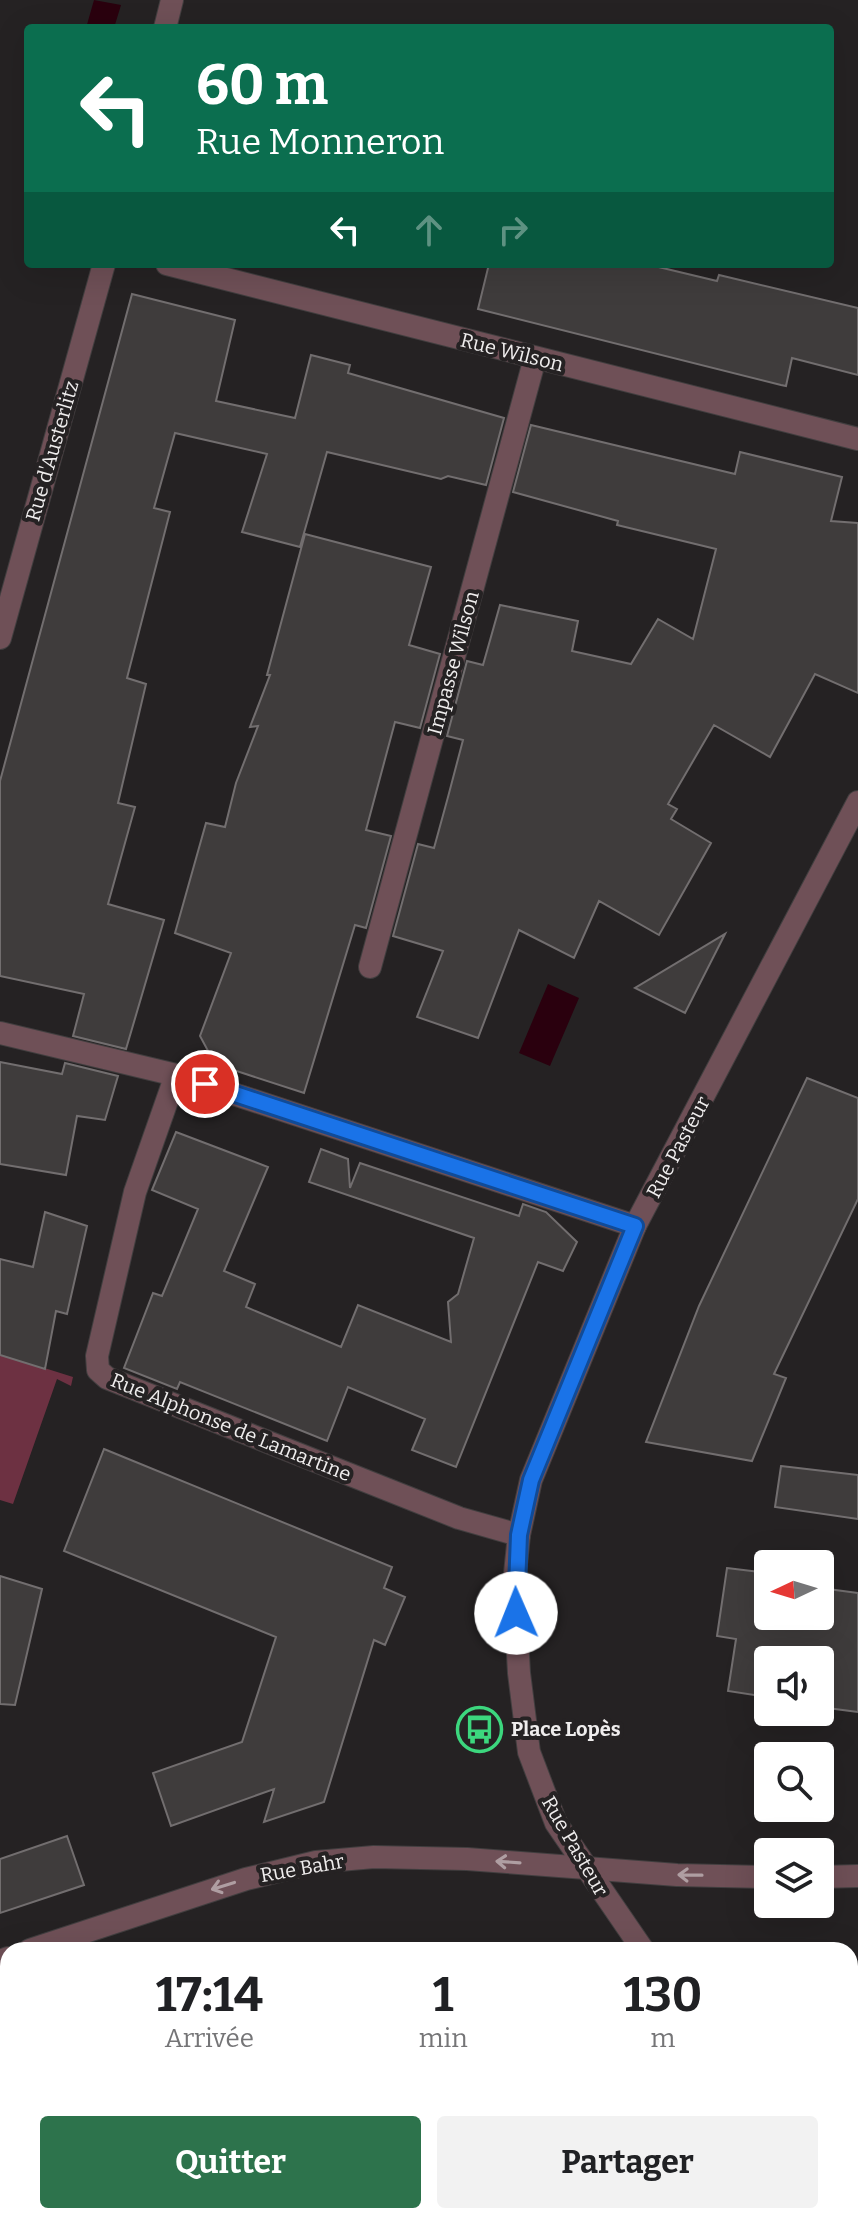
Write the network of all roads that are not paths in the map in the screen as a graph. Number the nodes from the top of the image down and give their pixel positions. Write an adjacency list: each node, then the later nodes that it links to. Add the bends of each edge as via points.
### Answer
1 (172, 0): 2 (street)
2 (166, 24)
3 (103, 268): 7 (street, Rue d'Austerlitz)
4 (183, 268): 5 (street, Rue Wilson)
5 (535, 358): 6 (street, Rue Wilson); 9 (street, Impasse Wilson)
6 (858, 439)
7 (0, 638)
8 (858, 802): 12 (street, Rue Pasteur)
9 (370, 967)
10 (0, 1033): 11 (street)
11 (176, 1075): 12 (street); 13 (street, Rue Alphonse de Lamartine, via 135,1192 98,1370 459,1518)
12 (635, 1226): 13 (street, Rue Pasteur, via 531,1480)
13 (519, 1535): 14 (street, Rue Pasteur, via 514,1583 529,1752 556,1823)
14 (586, 1868): 15 (street, Rue Bahr, one-way to 14); 18 (street, Rue Bahr, one-way to 18, via 467,1859 316,1862 231,1883); 19 (street, Rue Pasteur)
15 (754, 1876)
16 (858, 1876): 17 (street)
17 (834, 1877)
18 (54, 1942)
19 (637, 1942)

